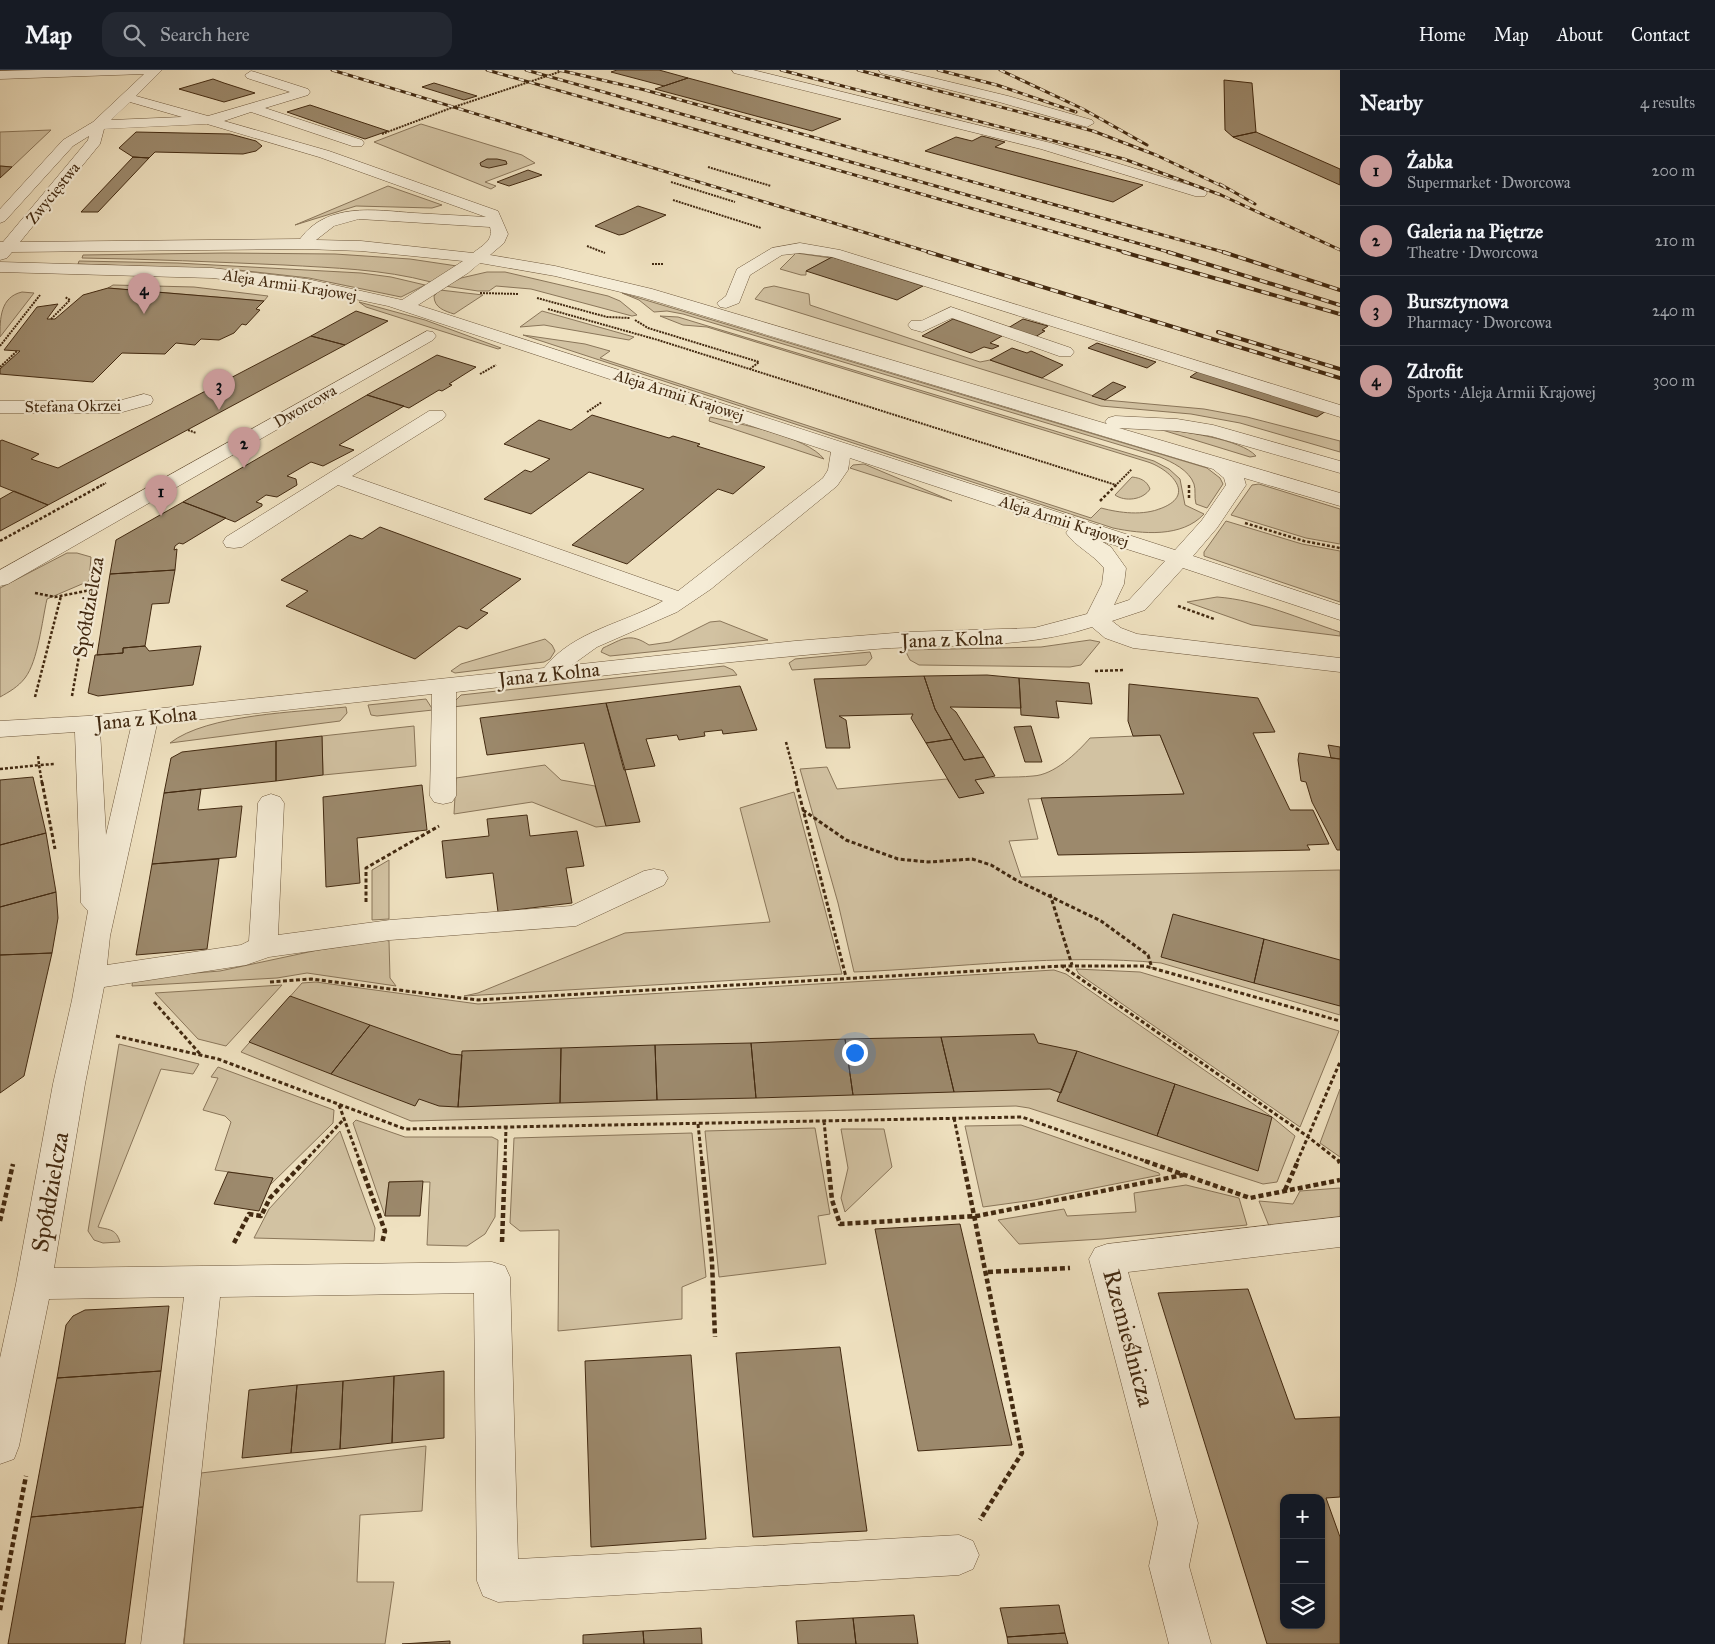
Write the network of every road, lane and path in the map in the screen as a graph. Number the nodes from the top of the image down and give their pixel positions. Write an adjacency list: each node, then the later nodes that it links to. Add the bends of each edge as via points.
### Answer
1 (108, 70): 2 (street); 6 (street)
2 (156, 70): 8 (street, Zwycięstwa)
3 (565, 70): 13 (path)
4 (738, 70): 17 (street, via 1046,146)
5 (885, 70): 11 (street)
6 (0, 75)
7 (251, 75): 9 (street, via 303,92)
8 (127, 97): 10 (street); 12 (street, Zwycięstwa)
9 (252, 108): 10 (street); 13 (street)
10 (212, 120): 12 (street); 21 (street, via 460,201 493,214)
11 (1087, 122)
12 (98, 125): 20 (street, Zwycięstwa, via 68,142); 25 (street, Zwycięstwa, via 95,141)
13 (357, 143)
14 (708, 167): 16 (path)
15 (670, 182): 19 (path)
16 (771, 186)
17 (1200, 193)
18 (673, 200): 22 (path)
19 (735, 202)
20 (0, 218)
21 (494, 222): 23 (street, via 359,214 341,217 324,225); 27 (street, via 500,234 498,240)
22 (762, 228)
23 (305, 244): 25 (street, Aleja Armii Krajowej); 27 (street, Aleja Armii Krajowej, via 414,250)
24 (587, 246): 26 (path)
25 (3, 250)
26 (599, 251)
27 (478, 258): 35 (street); 55 (street, Aleja Armii Krajowej, via 611,284)
28 (0, 267): 35 (street, Aleja Armii Krajowej, via 155,270 266,278 345,291)
29 (42, 293): 42 (path)
30 (477, 293): 32 (path)
31 (62, 295): 39 (path, via 70,300)
32 (526, 296)
33 (534, 297): 38 (path, via 607,318)
34 (726, 303): 52 (street, via 733,299 743,272 778,250 800,248 834,253)
35 (404, 306): 58 (street, Aleja Armii Krajowej)
36 (548, 309): 47 (path)
37 (640, 317): 38 (path)
38 (632, 318): 47 (path, via 648,328 759,362)
39 (51, 319)
40 (917, 325): 44 (street, via 922,327 951,312)
41 (427, 340): 69 (street, Dworcowa)
42 (0, 346)
43 (16, 351): 46 (path)
44 (1065, 352)
45 (496, 365): 48 (path)
46 (0, 366)
47 (750, 369): 63 (path)
48 (480, 374)
49 (144, 400): 51 (street, Stefana Okrzei, via 119,407)
50 (602, 402): 53 (path)
51 (0, 407)
52 (1340, 411)
53 (587, 412)
54 (436, 415): 62 (street)
55 (1074, 420): 59 (street, Aleja Armii Krajowej); 60 (street, via 1191,427)
56 (188, 430): 57 (path)
57 (196, 433)
58 (841, 448): 67 (street, Aleja Armii Krajowej); 76 (street, via 838,470 830,482)
59 (1219, 463): 64 (street, Aleja Armii Krajowej); 72 (street, Jana z Kolna, via 1233,476 1236,485 1210,524)
60 (1340, 467)
61 (1132, 468): 63 (path)
62 (336, 478): 70 (street); 76 (street)
63 (1116, 485): 65 (path)
64 (1340, 500)
65 (1100, 501)
66 (44, 517): 69 (path, Spółdzielcza)
67 (1055, 518): 72 (street, Aleja Armii Krajowej); 78 (street, via 1103,552 1115,568 1113,584)
68 (1244, 523): 71 (path)
69 (84, 532): 73 (street, Dworcowa); 74 (path, Spółdzielcza, via 102,539 97,549)
70 (234, 542)
71 (1340, 548)
72 (1179, 559): 77 (street, Aleja Armii Krajowej); 78 (street, Jana z Kolna, via 1137,604)
73 (2, 578): 75 (path, via 42,596)
74 (91, 590): 75 (path); 82 (path, Spółdzielcza)
75 (60, 596): 83 (path, via 34,694)
76 (680, 599): 80 (street, via 669,607 589,642 562,661)
77 (1340, 614)
78 (1096, 619): 79 (street, via 1113,633 1133,641); 80 (street, Jana z Kolna, via 1034,635 850,643)
79 (1340, 664)
80 (552, 674): 81 (street, Jana z Kolna)
81 (444, 686): 84 (street, Jana z Kolna); 89 (street)
82 (72, 696)
83 (36, 702)
84 (146, 718): 85 (street, Jana z Kolna); 96 (street, Spółdzielcza)
85 (87, 724): 86 (street, Jana z Kolna); 88 (street, Spółdzielcza)
86 (0, 729)
87 (786, 742): 91 (path)
88 (88, 762): 92 (path, via 39,765); 96 (street, Spółdzielcza)
89 (443, 796): 95 (path, via 439,826 366,868)
90 (271, 803): 97 (street)
91 (803, 810): 94 (path, via 846,840 898,859 928,862 972,860); 101 (path)
92 (56, 853)
93 (654, 878): 95 (street, via 576,916)
94 (1050, 894): 98 (path); 100 (path, via 1101,921 1148,955)
95 (366, 933): 97 (street)
96 (96, 936): 102 (street, Spółdzielcza)
97 (263, 947): 102 (street, via 246,955)
98 (1072, 965): 99 (path); 100 (path)
99 (1062, 966): 101 (path); 115 (path)
100 (1152, 968): 105 (path)
101 (846, 977): 103 (path, via 478,1000 311,979)
102 (90, 978): 129 (street, Spółdzielcza)
103 (261, 982)
104 (150, 998): 107 (path)
105 (1340, 1021)
106 (113, 1036): 107 (path)
107 (201, 1056): 109 (path, via 218,1059)
108 (1340, 1062): 115 (path)
109 (339, 1104): 111 (path); 114 (path, via 405,1129)
110 (954, 1118): 112 (path); 118 (path, via 1022,1117); 121 (path)
111 (344, 1119): 127 (path, via 384,1231); 128 (path, via 270,1198 260,1216 249,1214)
112 (824, 1121): 113 (path); 121 (path, via 832,1200 840,1224)
113 (698, 1124): 114 (path); 130 (path)
114 (506, 1127): 126 (path, via 501,1267)
115 (1307, 1136): 116 (path); 120 (path)
116 (1340, 1162)
117 (14, 1163): 122 (path)
118 (1185, 1175): 120 (path, via 1250,1198); 121 (path)
119 (1340, 1180): 120 (path)
120 (1285, 1191)
121 (973, 1215): 132 (path, via 1022,1453)
122 (0, 1221)
123 (1340, 1232): 134 (street, Rzemieślnicza, via 1107,1258 1178,1523 1169,1566)
124 (1075, 1268): 125 (path)
125 (988, 1272)
126 (492, 1277): 127 (street); 132 (street, via 498,1581)
127 (376, 1279): 128 (street)
128 (209, 1281): 129 (street); 133 (street)
129 (34, 1284): 131 (street, Spółdzielcza)
130 (716, 1337)
131 (0, 1446)
132 (959, 1555)
133 (162, 1644)
134 (1190, 1644)

